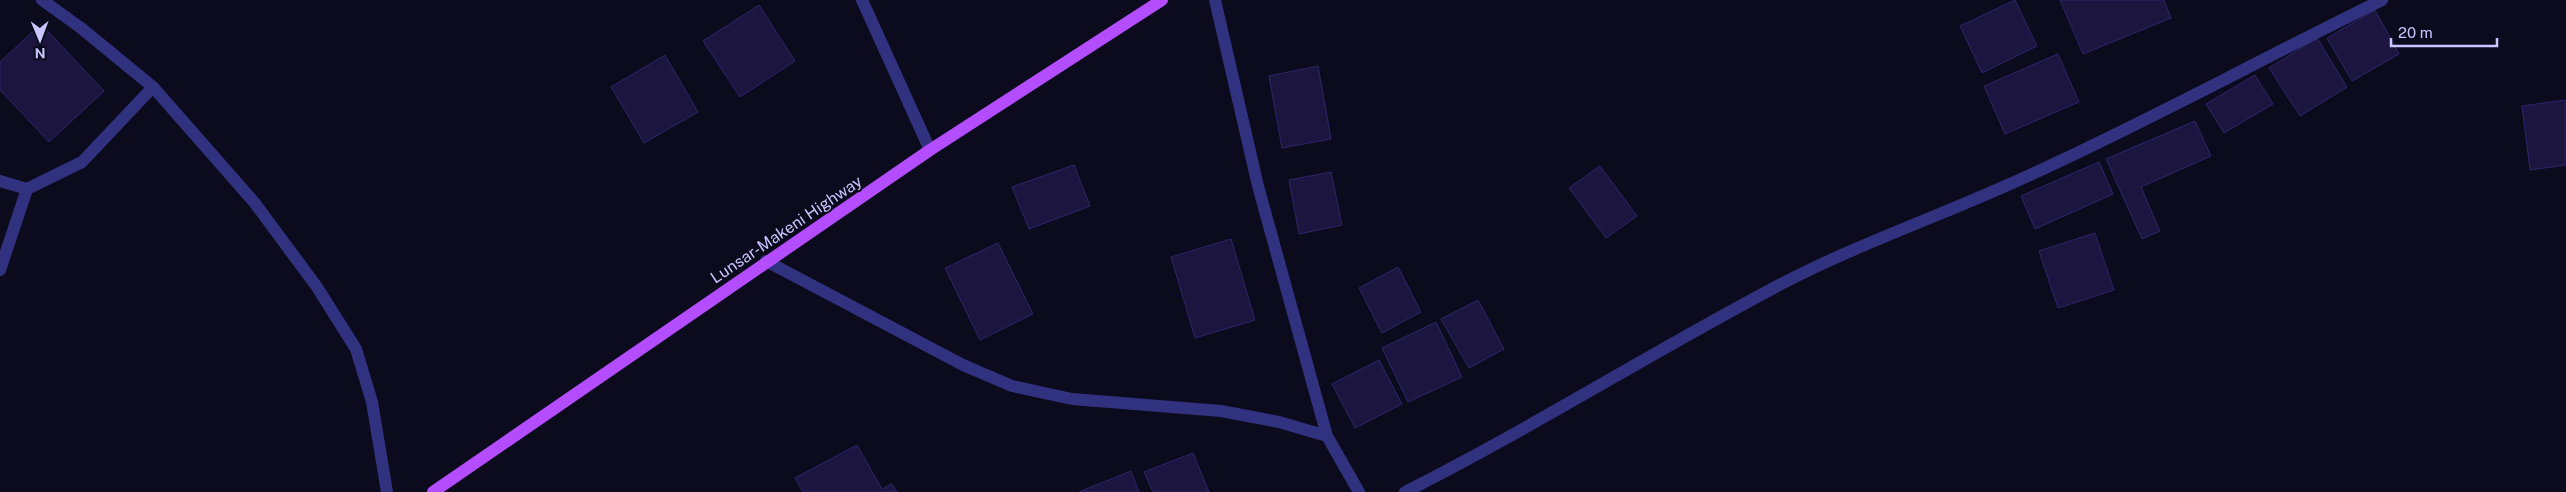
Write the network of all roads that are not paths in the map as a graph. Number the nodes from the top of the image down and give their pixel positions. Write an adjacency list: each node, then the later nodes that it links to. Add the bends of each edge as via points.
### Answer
1 (42, 0): 6 (street)
2 (862, 0): 7 (street)
3 (1215, 0): 12 (street, via 1258,186)
4 (2382, 0): 16 (street, via 2035,173 1861,246 1788,281)
5 (1157, 2): 7 (main road, Lunsar-Makeni Highway)
6 (153, 87): 9 (street, via 82,162); 13 (street, via 254,202 317,287 356,349 372,402)
7 (930, 150): 10 (main road, Lunsar-Makeni Highway)
8 (0, 181): 9 (street)
9 (27, 189): 11 (street)
10 (766, 261): 12 (street, via 963,365 1012,386 1072,399 1221,411 1279,422); 14 (main road, Lunsar-Makeni Highway)
11 (0, 270)
12 (1327, 436): 15 (street)
13 (387, 492)
14 (433, 492)
15 (1359, 492)
16 (1405, 492)

